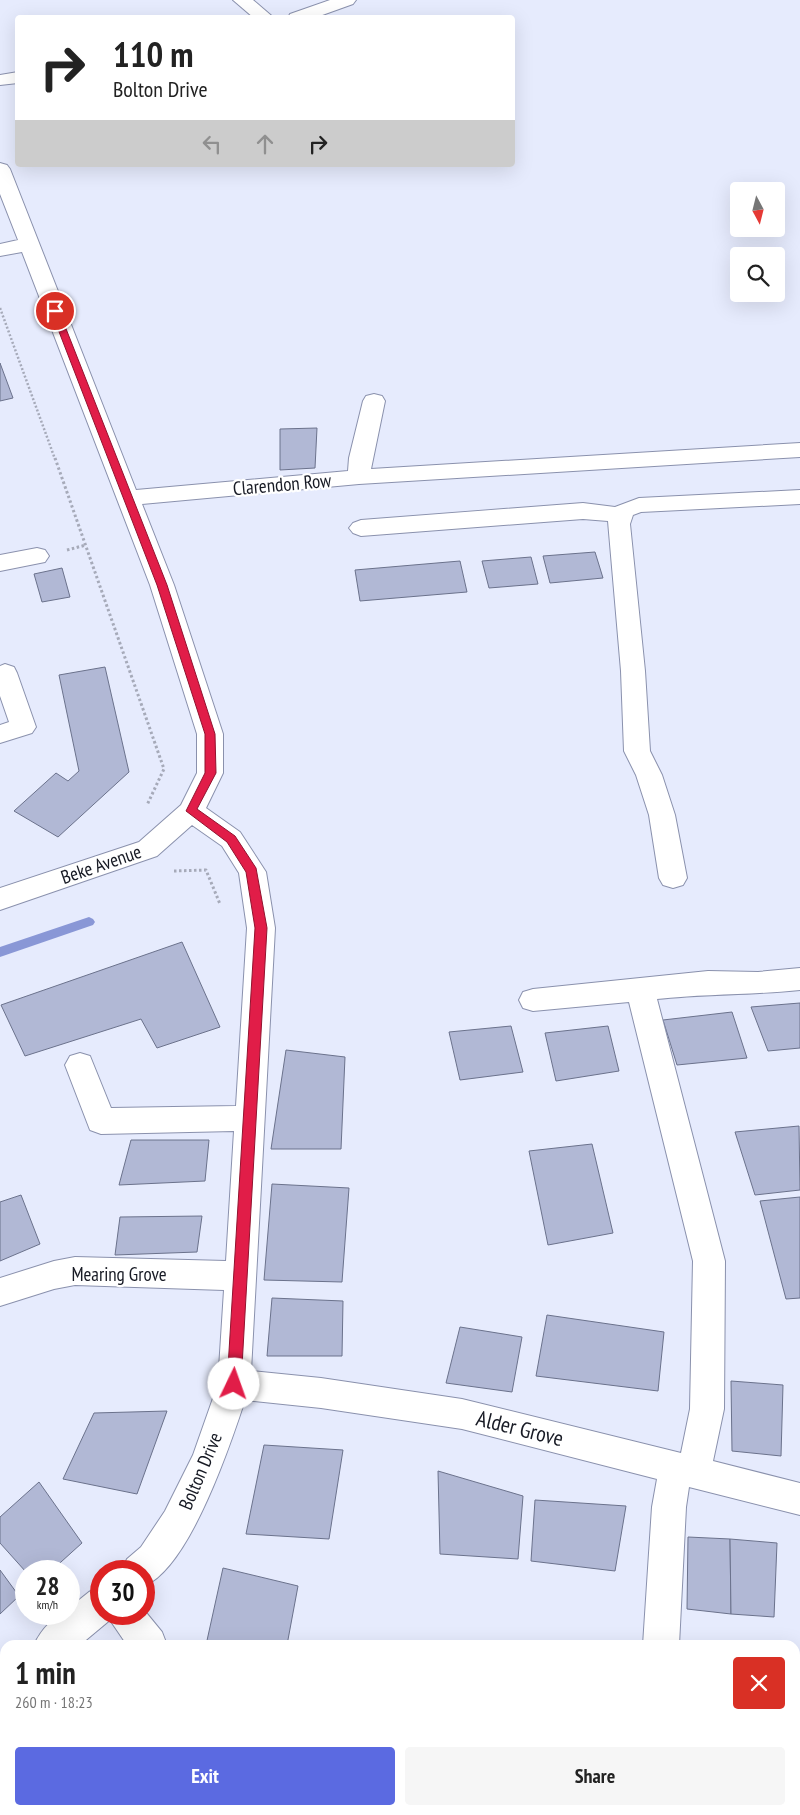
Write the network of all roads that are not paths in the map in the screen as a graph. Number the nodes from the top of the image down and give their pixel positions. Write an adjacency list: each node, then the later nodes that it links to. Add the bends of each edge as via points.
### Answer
1 (242, 0): 3 (street)
2 (347, 0): 4 (street)
3 (262, 15)
4 (304, 15)
5 (15, 78): 6 (street)
6 (0, 80)
7 (0, 169): 8 (street)
8 (30, 244): 9 (street); 14 (street)
9 (0, 250)
10 (374, 401): 12 (street, Clarendon Row, via 360,458)
11 (800, 450): 12 (street)
12 (359, 477): 14 (street, Clarendon Row)
13 (800, 497): 15 (street, via 639,505 624,510)
14 (127, 498): 21 (street, via 162,585 210,734 210,773)
15 (621, 515): 16 (street, via 583,510); 22 (street, via 619,548 633,671 637,751 662,815)
16 (361, 528)
17 (37, 556): 18 (street)
18 (0, 563)
19 (5, 673): 20 (street, via 23,727)
20 (0, 734)
21 (191, 811): 23 (street, Beke Avenue, via 148,849); 28 (street, Bolton Drive, via 231,839 252,872 261,928)
22 (673, 878)
23 (0, 899)
24 (800, 978): 25 (street)
25 (640, 989): 26 (street); 32 (street, via 709,1261 707,1409)
26 (533, 1000)
27 (80, 1065): 28 (street, via 101,1121)
28 (250, 1118): 29 (street, Bolton Drive)
29 (240, 1276): 30 (street, Mearing Grove, via 75,1271); 31 (street, Bolton Drive)
30 (0, 1292)
31 (234, 1384): 32 (street, Alder Grove, via 462,1414); 34 (street, Bolton Drive, via 208,1460 177,1523)
32 (685, 1469): 33 (street, Alder Grove); 39 (street, via 669,1507)
33 (800, 1499)
34 (152, 1560)
35 (90, 1613): 37 (street)
36 (134, 1625): 38 (street)
37 (58, 1640)
38 (145, 1640)
39 (661, 1640)

